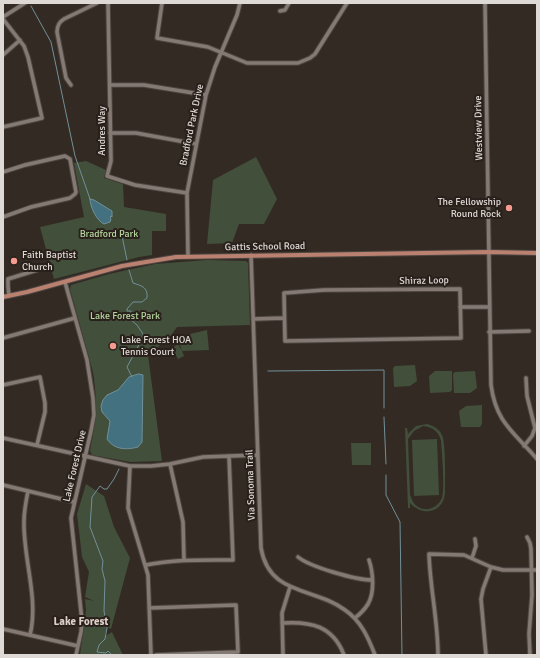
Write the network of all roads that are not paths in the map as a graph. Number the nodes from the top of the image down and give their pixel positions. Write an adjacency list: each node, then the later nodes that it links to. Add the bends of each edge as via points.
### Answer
1 (24, 3): 10 (street)
2 (97, 3): 14 (street, via 64,19 57,27 66,78)
3 (108, 3): 15 (street, Andres Way)
4 (162, 3): 12 (street, via 157,38 208,47)
5 (240, 3): 12 (street, Bradford Park Drive)
6 (290, 3): 9 (street, via 285,10)
7 (347, 3): 12 (street, via 319,49 305,61 247,63)
8 (485, 3): 23 (street, Westview Drive)
9 (280, 11)
10 (3, 18): 11 (street)
11 (20, 40): 13 (street); 17 (street, via 28,57 42,118)
12 (221, 52): 16 (street, Bradford Park Drive)
13 (3, 56)
14 (71, 84)
15 (110, 85): 16 (street, via 144,85); 18 (street, Andres Way)
16 (206, 95): 19 (street, Bradford Park Drive)
17 (3, 127)
18 (110, 133): 19 (street, via 136,133); 21 (street, Andres Way, via 107,176 135,185)
19 (196, 144): 21 (street, Bradford Park Drive)
20 (3, 172): 22 (street, via 65,156 71,162 76,192 73,197)
21 (187, 192): 26 (street, Bradford Park Drive)
22 (3, 217)
23 (488, 252): 24 (main road, Gattis School Road); 25 (main road, Gattis School Road); 32 (street, Westview Drive)
24 (536, 253)
25 (251, 255): 26 (main road, Gattis School Road); 35 (street, Via Sonoma Trail)
26 (188, 256): 28 (main road, Gattis School Road, via 127,265)
27 (36, 270): 29 (street, via 8,279)
28 (65, 282): 29 (main road, Gattis School Road); 33 (street, Lake Forest Drive)
29 (9, 296): 30 (main road, Gattis School Road)
30 (3, 297)
31 (460, 307): 32 (street); 34 (street, Shiraz Loop, via 460,289 324,290 284,293); 34 (street, Shiraz Loop, via 461,338 285,341)
32 (489, 307): 37 (street, Westview Drive)
33 (75, 318): 38 (street); 46 (street, Lake Forest Drive, via 87,360 93,398 94,415)
34 (284, 318): 35 (street)
35 (253, 319): 44 (street, Via Sonoma Trail)
36 (529, 331): 37 (street)
37 (489, 332): 43 (street, Westview Drive, via 491,385 495,402 505,424)
38 (3, 338)
39 (526, 378): 43 (street, via 527,396 535,428)
40 (3, 385): 42 (street, via 40,377 45,412)
41 (3, 438): 42 (street)
42 (37, 445): 46 (street)
43 (524, 446): 47 (street, Westview Drive)
44 (258, 455): 45 (street); 64 (street, Via Sonoma Trail, via 262,554 273,575)
45 (229, 456): 48 (street, via 203,456); 57 (street, via 233,560)
46 (85, 457): 49 (street); 52 (street, Lake Forest Drive)
47 (537, 459)
48 (170, 464): 49 (street); 57 (street, via 183,522)
49 (130, 466): 59 (street, via 128,508)
50 (3, 485): 51 (street)
51 (28, 491): 52 (street); 69 (street, via 24,522 33,614)
52 (74, 502): 70 (street, Lake Forest Drive, via 71,524 82,621)
53 (527, 537): 61 (street, via 531,546)
54 (475, 539): 56 (street, via 476,546)
55 (298, 557): 63 (street, via 348,577)
56 (472, 558): 60 (street); 78 (street, via 464,555 429,554)
57 (184, 560): 59 (street)
58 (369, 560): 63 (street)
59 (146, 565): 65 (street)
60 (490, 567): 61 (street, via 503,570); 79 (street, via 481,599)
61 (531, 570): 62 (street); 80 (street)
62 (537, 570)
63 (372, 580): 66 (street, via 369,603)
64 (290, 587): 66 (street, Via Sonoma Trail, via 334,603); 67 (street, via 283,609)
65 (149, 608): 71 (street, via 236,605 238,652); 73 (street)
66 (355, 618): 77 (street, Via Sonoma Trail, via 366,632)
67 (282, 623): 75 (street); 76 (street, via 304,623 319,627 333,637)
68 (3, 629): 69 (street)
69 (30, 635): 70 (street)
70 (78, 646): 72 (street, Lake Forest Drive)
71 (193, 654): 74 (street)
72 (76, 655)
73 (151, 655)
74 (156, 655)
75 (283, 655)
76 (344, 655)
77 (375, 655)
78 (438, 655)
79 (486, 655)
80 (530, 655)

